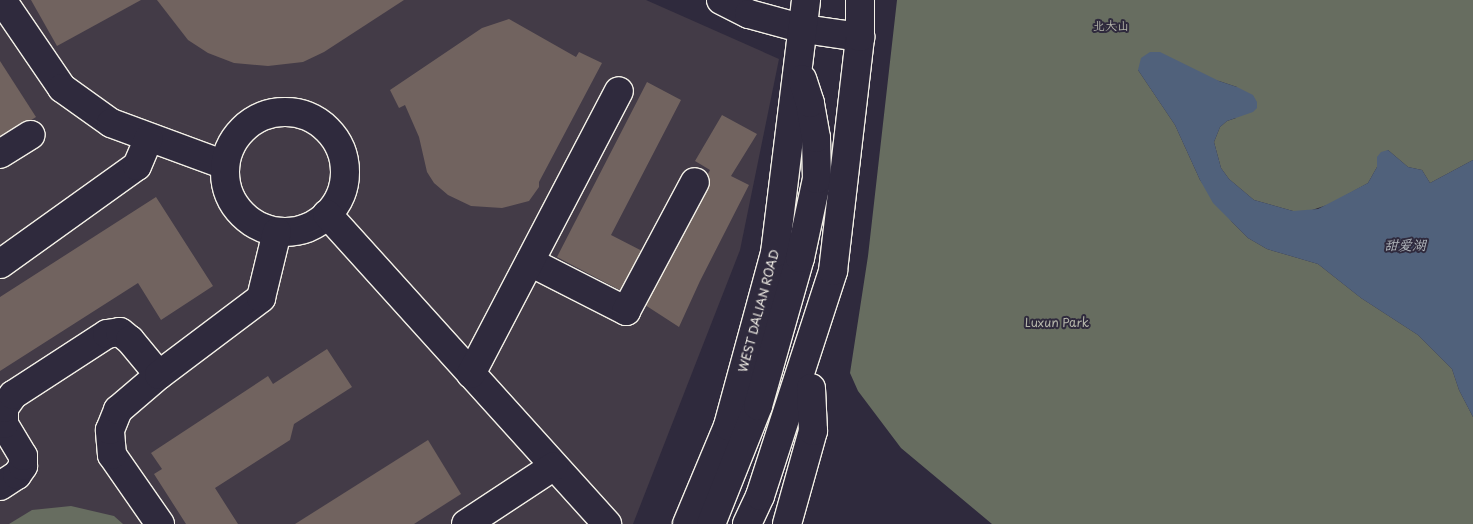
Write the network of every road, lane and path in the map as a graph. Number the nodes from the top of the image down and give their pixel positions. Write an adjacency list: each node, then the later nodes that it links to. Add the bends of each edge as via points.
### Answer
1 (2, 0): 10 (main road, via 62,88 111,122)
2 (721, 0): 5 (main road, via 749,14)
3 (806, 0): 5 (main road, WEST DALIAN ROAD)
4 (860, 0): 6 (main road)
5 (804, 29): 6 (main road); 7 (main road, WEST DALIAN ROAD)
6 (860, 37): 18 (main road)
7 (798, 68): 27 (main road, WEST DALIAN ROAD, via 775,252 728,426); 28 (main road, via 816,138 817,179 800,258 758,406)
8 (619, 91): 16 (main road)
9 (30, 135): 11 (main road)
10 (149, 138): 12 (main road); 17 (main road, via 137,166)
11 (0, 154)
12 (225, 165): 14 (main road, via 231,145 244,128 261,117 281,112 302,114 320,123 334,138 343,157 345,177 339,197); 15 (main road, via 232,201 243,216)
13 (695, 182): 16 (main road, via 626,311)
14 (327, 214): 15 (main road, via 313,225 295,231); 19 (main road)
15 (276, 232): 20 (main road, via 261,298)
16 (530, 262): 19 (main road)
17 (0, 264)
18 (833, 271): 21 (main road); 29 (main road, via 760,496)
19 (471, 374): 22 (main road)
20 (159, 375): 23 (main road, via 120,332 107,334 13,396 4,408 4,424 23,456 23,466 17,475); 24 (main road, via 118,410 110,430 112,455)
21 (811, 388): 30 (main road); 31 (main road, via 813,431)
22 (554, 466): 25 (main road); 26 (main road)
23 (0, 486)
24 (160, 524)
25 (466, 524)
26 (607, 524)
27 (687, 524)
28 (711, 524)
29 (747, 524)
30 (766, 524)
31 (787, 524)

